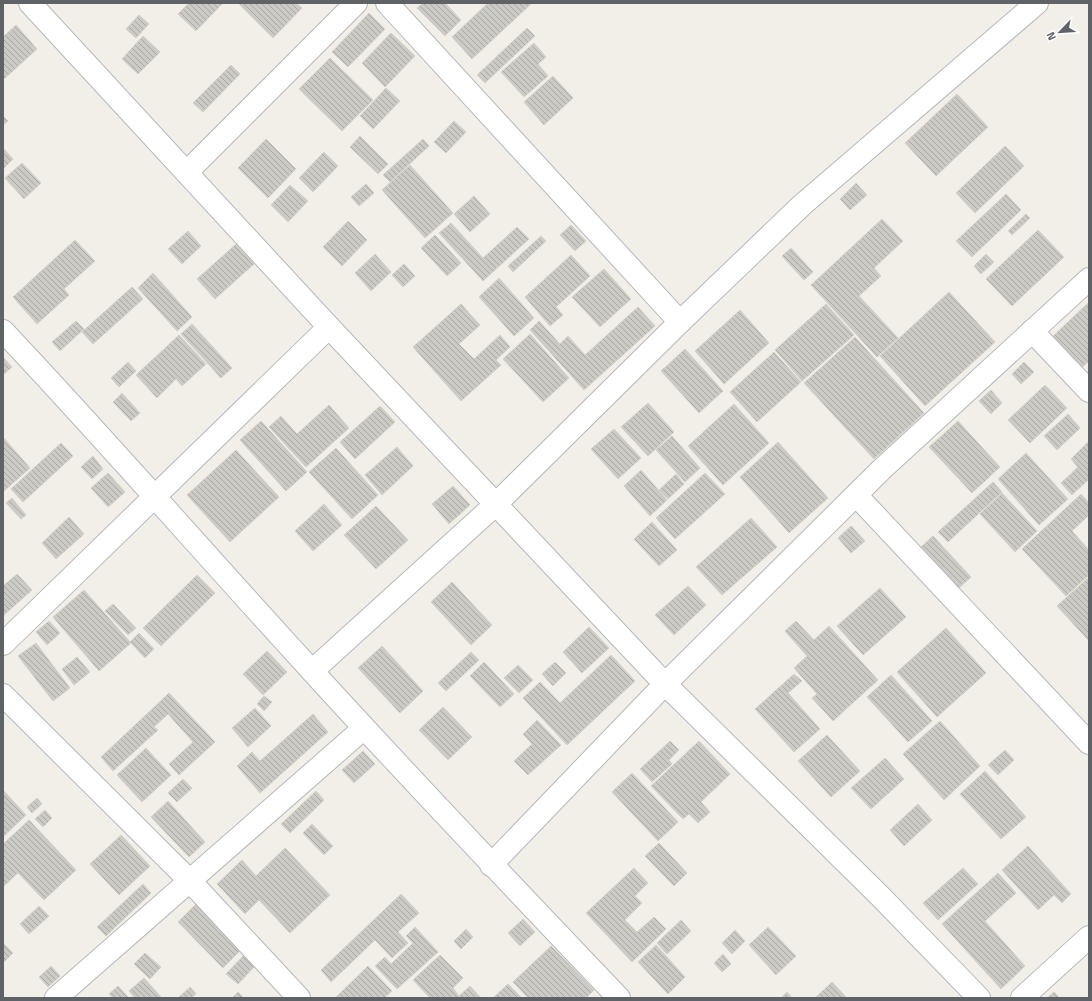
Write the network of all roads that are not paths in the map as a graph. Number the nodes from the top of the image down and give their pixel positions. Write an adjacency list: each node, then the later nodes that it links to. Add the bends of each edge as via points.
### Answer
1 (30, 3): 5 (street)
2 (387, 3): 7 (street)
3 (1037, 3): 7 (street, via 802,205)
4 (343, 8): 5 (street)
5 (188, 172): 8 (street)
6 (1089, 279): 10 (street)
7 (680, 322): 14 (street)
8 (329, 327): 13 (street); 14 (street)
9 (3, 331): 13 (street)
10 (1032, 331): 11 (street); 12 (street)
11 (1089, 391)
12 (856, 494): 17 (street); 20 (street)
13 (153, 496): 15 (street); 16 (street)
14 (496, 504): 16 (street); 17 (street)
15 (3, 644)
16 (312, 671): 19 (street)
17 (665, 684): 21 (street); 27 (street, via 881,897)
18 (3, 695): 22 (street)
19 (364, 728): 21 (street); 22 (street)
20 (1089, 743)
21 (491, 865): 26 (street)
22 (190, 881): 24 (street); 25 (street)
23 (1089, 937): 28 (street)
24 (56, 998)
25 (299, 998)
26 (619, 998)
27 (979, 998)
28 (1022, 998)

